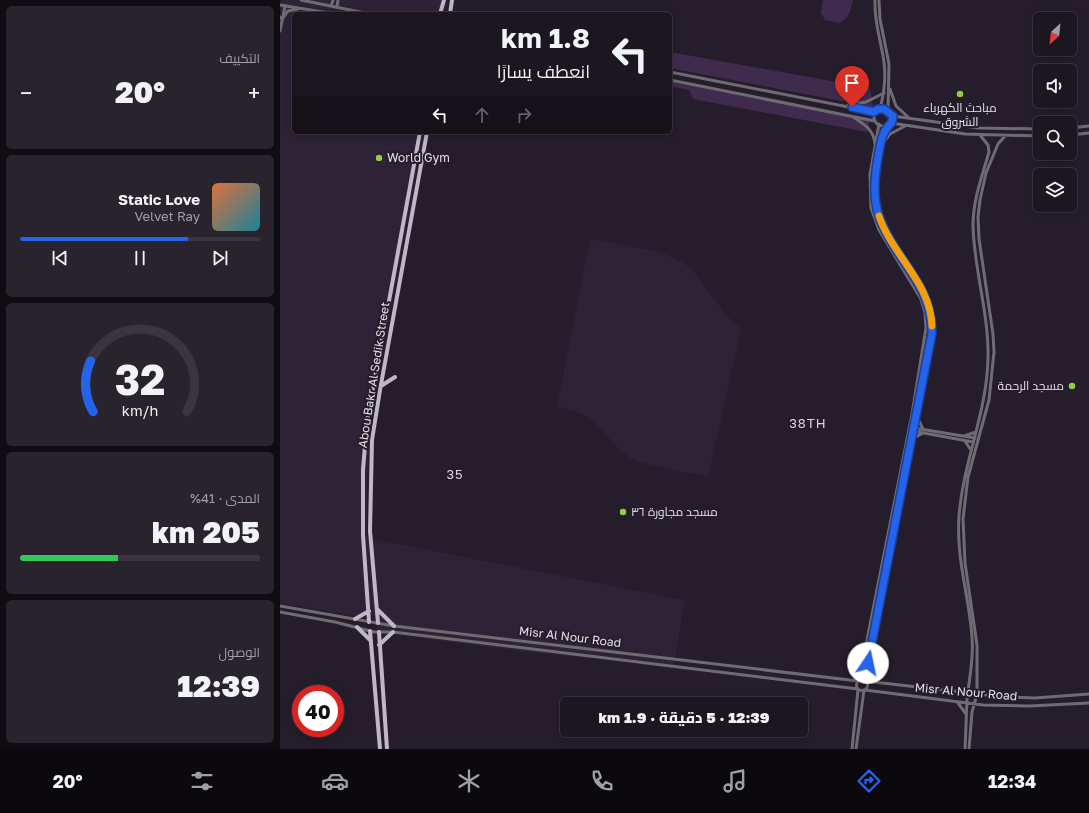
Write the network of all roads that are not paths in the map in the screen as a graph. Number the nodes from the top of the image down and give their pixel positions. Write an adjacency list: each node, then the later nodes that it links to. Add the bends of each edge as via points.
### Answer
1 (301, 0): 10 (street)
2 (333, 0): 10 (street)
3 (338, 0): 11 (street)
4 (444, 0): 15 (main road)
5 (452, 0): 16 (main road)
6 (875, 0): 22 (street, via 885,69)
7 (880, 0): 21 (street, via 880,20 889,64)
8 (280, 5): 9 (street)
9 (285, 6): 12 (street); 17 (street)
10 (332, 6): 11 (street)
11 (336, 7): 14 (street)
12 (302, 8): 13 (street); 17 (street, via 288,11)
13 (324, 12)
14 (354, 12)
15 (441, 12)
16 (450, 12)
17 (281, 18): 18 (street)
18 (280, 31)
19 (672, 72): 23 (street)
20 (672, 80): 25 (street)
21 (890, 88): 27 (street); 31 (street, via 896,106)
22 (884, 93): 24 (street, via 866,102); 26 (street)
23 (805, 98): 24 (street); 25 (street)
24 (841, 105): 28 (street)
25 (803, 106): 29 (street)
26 (880, 109): 27 (street); 28 (street)
27 (888, 111): 30 (street)
28 (874, 112): 32 (street)
29 (850, 115): 32 (street); 47 (street, via 866,125 873,134)
30 (893, 116): 31 (street); 34 (street)
31 (912, 119): 38 (street, via 980,128)
32 (875, 121): 33 (street)
33 (879, 124): 34 (street); 47 (street)
34 (889, 124): 35 (street); 46 (street)
35 (905, 126): 43 (street); 46 (street, via 890,134)
36 (1089, 126): 37 (street)
37 (1077, 127)
38 (1033, 129)
39 (1089, 133): 42 (street)
40 (420, 134): 52 (main road, Abou Bakr Al Sedik Street)
41 (427, 134): 53 (main road, Abou Bakr Al Sedik Street)
42 (1077, 134)
43 (980, 135): 44 (street); 50 (street, via 988,145 989,152 975,196)
44 (1005, 136): 45 (street); 51 (street, via 998,144 986,173)
45 (1033, 136)
46 (880, 148): 49 (street)
47 (874, 151): 48 (street)
48 (869, 187): 49 (street); 99 (street, via 875,222 917,290 924,307 926,328 912,414)
49 (874, 187): 62 (street, via 882,226 922,288 930,311 932,333)
50 (973, 216): 51 (street); 54 (street, via 974,242)
51 (978, 217): 55 (street)
52 (398, 252): 53 (main road); 72 (main road, Abou Bakr Al Sedik Street, via 367,421 363,470 363,535)
53 (405, 254): 61 (main road, Abou Bakr Al Sedik Street)
54 (984, 304): 55 (street); 56 (street, via 988,334)
55 (989, 304): 57 (street)
56 (988, 371): 57 (street); 59 (street)
57 (993, 372): 60 (street)
58 (395, 377): 61 (main road)
59 (987, 378): 60 (street); 65 (street)
60 (992, 379): 106 (street, via 987,410 968,477 963,521 965,563 977,645)
61 (380, 386): 71 (main road, Abou Bakr Al Sedik Street, via 370,476)
62 (916, 416): 63 (street); 64 (street)
63 (914, 430): 64 (street); 67 (street)
64 (923, 431): 66 (street); 67 (street); 68 (street)
65 (976, 432): 66 (street); 69 (street)
66 (964, 436): 69 (street)
67 (912, 439): 100 (street)
68 (964, 440): 69 (street); 70 (street)
69 (974, 440): 70 (street)
70 (971, 450): 105 (street, via 962,490 958,532 973,645)
71 (374, 591): 72 (main road); 74 (main road, Abou Bakr Al Sedik Street)
72 (367, 592): 75 (main road, Abou Bakr Al Sedik Street)
73 (280, 606): 77 (street, Misr Al Nour Road)
74 (376, 608): 79 (main road, Abou Bakr Al Sedik Street); 80 (main road)
75 (369, 611): 77 (main road); 78 (main road, Abou Bakr Al Sedik Street)
76 (280, 612): 81 (street, Misr Al Nour Road)
77 (355, 619): 78 (street, Misr Al Nour Road)
78 (369, 622): 79 (street, Misr Al Nour Road)
79 (378, 623): 80 (street, Misr Al Nour Road)
80 (394, 626): 83 (street, Misr Al Nour Road)
81 (357, 627): 82 (street, Misr Al Nour Road); 89 (main road)
82 (370, 631): 84 (street, Misr Al Nour Road); 89 (main road)
83 (443, 631): 86 (street, Misr Al Nour Road); 87 (street)
84 (379, 632): 85 (street, Misr Al Nour Road); 90 (main road)
85 (393, 632): 87 (street, Misr Al Nour Road); 90 (main road)
86 (453, 632): 88 (street); 91 (street, Misr Al Nour Road)
87 (443, 639): 88 (street, Misr Al Nour Road)
88 (453, 640): 93 (street, Misr Al Nour Road)
89 (371, 642): 109 (main road)
90 (379, 645): 110 (main road)
91 (602, 650): 92 (street, Misr Al Nour Road); 93 (street, via 604,654)
92 (612, 651): 94 (street); 95 (street, Misr Al Nour Road)
93 (601, 658): 94 (street, Misr Al Nour Road)
94 (612, 659): 97 (street, Misr Al Nour Road)
95 (731, 666): 96 (street, Misr Al Nour Road); 97 (street)
96 (740, 667): 98 (street, via 737,670); 101 (street, Misr Al Nour Road)
97 (731, 674): 98 (street, Misr Al Nour Road)
98 (739, 674): 103 (street, Misr Al Nour Road)
99 (860, 676): 100 (street); 101 (street)
100 (866, 676): 102 (street)
101 (859, 681): 102 (street); 103 (street, via 856,685)
102 (865, 681): 104 (street, via 867,686); 105 (street, Misr Al Nour Road)
103 (858, 689): 104 (street); 108 (street)
104 (864, 690): 108 (street); 111 (street, Misr Al Nour Road)
105 (968, 694): 106 (street, Misr Al Nour Road); 112 (street)
106 (977, 694): 107 (street, Misr Al Nour Road, via 1028,698); 114 (street)
107 (1089, 694)
108 (860, 696): 118 (street); 119 (street)
109 (376, 698): 110 (main road); 116 (main road)
110 (383, 698): 117 (main road)
111 (957, 702): 112 (street, Misr Al Nour Road); 115 (street)
112 (967, 703): 114 (street, Misr Al Nour Road); 115 (street)
113 (1089, 703): 114 (street, Misr Al Nour Road, via 1028,706)
114 (975, 704): 121 (street)
115 (967, 715): 120 (street)
116 (380, 749)
117 (387, 749)
118 (852, 749)
119 (856, 749)
120 (965, 749)
121 (969, 749)

